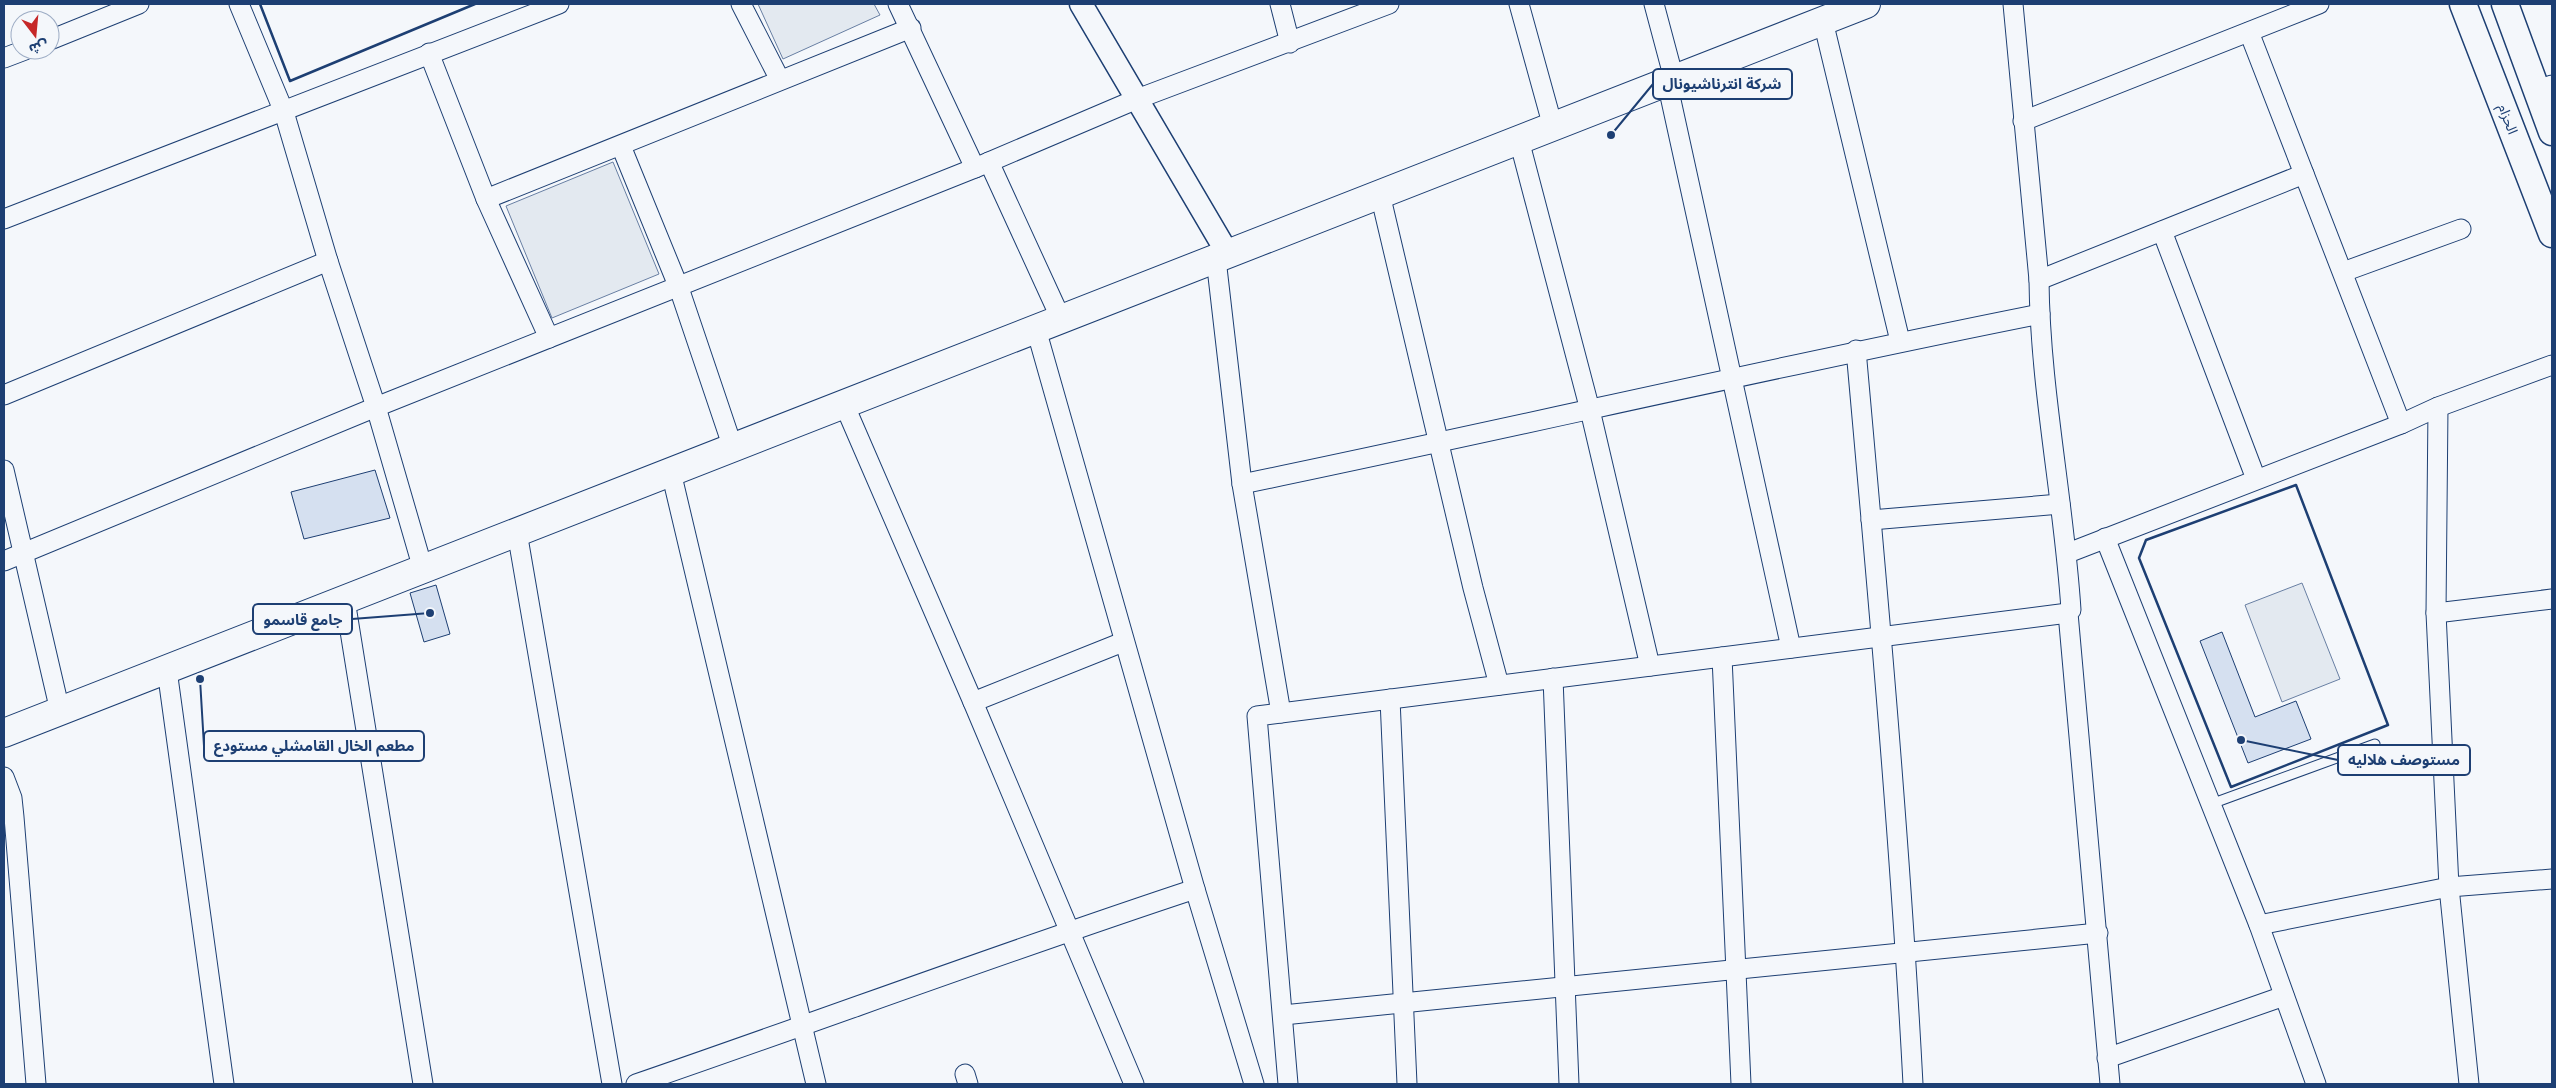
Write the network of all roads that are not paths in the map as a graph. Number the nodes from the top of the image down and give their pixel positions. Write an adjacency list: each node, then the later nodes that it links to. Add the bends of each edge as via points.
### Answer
1 (140, 4): 19 (street)
2 (239, 4): 26 (street)
3 (559, 4): 21 (street)
4 (742, 4): 22 (street)
5 (898, 4): 17 (street)
6 (1081, 4): 25 (street)
7 (1280, 4): 20 (street)
8 (1389, 4): 20 (street)
9 (1519, 4): 28 (street)
10 (1654, 4): 23 (street)
11 (1866, 4): 16 (main road)
12 (2013, 4): 27 (street)
13 (2319, 4): 18 (street)
14 (2463, 4): 39 (main road, الحزام)
15 (2505, 4): 24 (main road)
16 (1828, 14): 23 (main road); 49 (street)
17 (911, 28): 22 (street); 32 (street)
18 (2249, 32): 27 (street); 33 (street)
19 (60, 36)
20 (1290, 43): 25 (street)
21 (429, 53): 26 (street); 35 (street)
22 (780, 80): 31 (street)
23 (1671, 80): 28 (main road); 52 (street)
24 (2545, 87): 29 (main road)
25 (1137, 99): 32 (street); 40 (street)
26 (284, 112): 36 (street); 41 (street)
27 (2023, 121): 43 (street)
28 (1553, 127): 30 (main road)
29 (2552, 132)
30 (1519, 140): 34 (main road); 57 (street)
31 (621, 146): 35 (street); 44 (street)
32 (982, 165): 44 (street); 46 (street)
33 (2304, 174): 38 (street); 42 (street)
34 (1380, 194): 40 (main road); 59 (street)
35 (486, 199): 48 (street)
36 (4, 220)
37 (2461, 229): 42 (street)
38 (2162, 231): 43 (street); 63 (street)
39 (2552, 234)
40 (1222, 256): 46 (main road); 64 (street)
41 (328, 261): 53 (street); 55 (street)
42 (2343, 272): 58 (street)
43 (2039, 280): 45 (street)
44 (678, 288): 48 (street); 60 (street)
45 (2040, 314): 49 (street); 65 (street)
46 (1061, 319): 47 (main road)
47 (1036, 329): 54 (main road); 78 (street)
48 (549, 338): 55 (street)
49 (1900, 341): 50 (street)
50 (1856, 350): 52 (street); 66 (street)
51 (2552, 365): 56 (street)
52 (1730, 377): 57 (street); 79 (street)
53 (4, 395)
54 (844, 404): 60 (main road); 86 (street)
55 (376, 407): 70 (street); 72 (street)
56 (2438, 407): 58 (street); 76 (street)
57 (1590, 410): 59 (street); 81 (street)
58 (2401, 424): 63 (street)
59 (1440, 443): 64 (street); 84 (street)
60 (733, 448): 62 (main road)
61 (4, 470): 70 (street)
62 (671, 472): 67 (main road); 105 (street)
63 (2256, 479): 68 (street)
64 (1242, 484): 88 (street)
65 (2060, 504): 66 (street); 69 (street)
66 (1871, 520): 77 (street)
67 (517, 532): 72 (main road); 110 (street)
68 (2105, 538): 69 (street); 92 (street)
69 (2068, 552): 75 (street, via 2071,610)
70 (24, 554): 71 (street); 87 (street)
71 (4, 562)
72 (423, 569): 74 (main road)
73 (2552, 599): 76 (street)
74 (346, 600): 82 (main road); 109 (street)
75 (2068, 613): 77 (street); 98 (street)
76 (2436, 613): 94 (street)
77 (1882, 637): 79 (street); 99 (street)
78 (1124, 642): 86 (street); 95 (street)
79 (1790, 648): 80 (street)
80 (1722, 657): 81 (street); 100 (street)
81 (1650, 666): 83 (street)
82 (167, 670): 87 (main road); 108 (street)
83 (1553, 678): 84 (street); 101 (street)
84 (1499, 685): 85 (street)
85 (1390, 699): 88 (street); 103 (street)
86 (973, 702): 97 (street)
87 (60, 711): 89 (main road)
88 (1281, 713): 104 (street, via 1257,716)
89 (4, 734)
90 (2375, 744): 92 (lane)
91 (4, 777): 107 (street, via 12,798 14,817)
92 (2211, 804): 96 (street)
93 (2552, 879): 94 (street)
94 (2449, 887): 96 (street); 122 (street)
95 (1194, 889): 97 (street); 114 (street)
96 (2259, 925): 102 (street)
97 (1069, 931): 105 (street); 113 (street)
98 (2098, 933): 99 (street); 106 (street)
99 (1906, 952): 100 (street); 119 (street)
100 (1735, 970): 101 (street); 118 (street)
101 (1564, 987): 103 (street); 117 (street)
102 (2284, 996): 106 (street); 121 (street)
103 (1402, 1003): 104 (street); 116 (street)
104 (1283, 1015): 115 (street)
105 (803, 1027): 111 (street); 112 (street)
106 (2107, 1058): 120 (street)
107 (36, 1084)
108 (224, 1084)
109 (423, 1084)
110 (612, 1084)
111 (636, 1084)
112 (816, 1084)
113 (1134, 1084)
114 (1254, 1084)
115 (1288, 1084)
116 (1407, 1084)
117 (1569, 1084)
118 (1742, 1084)
119 (1913, 1084)
120 (2110, 1084)
121 (2316, 1084)
122 (2468, 1084)

